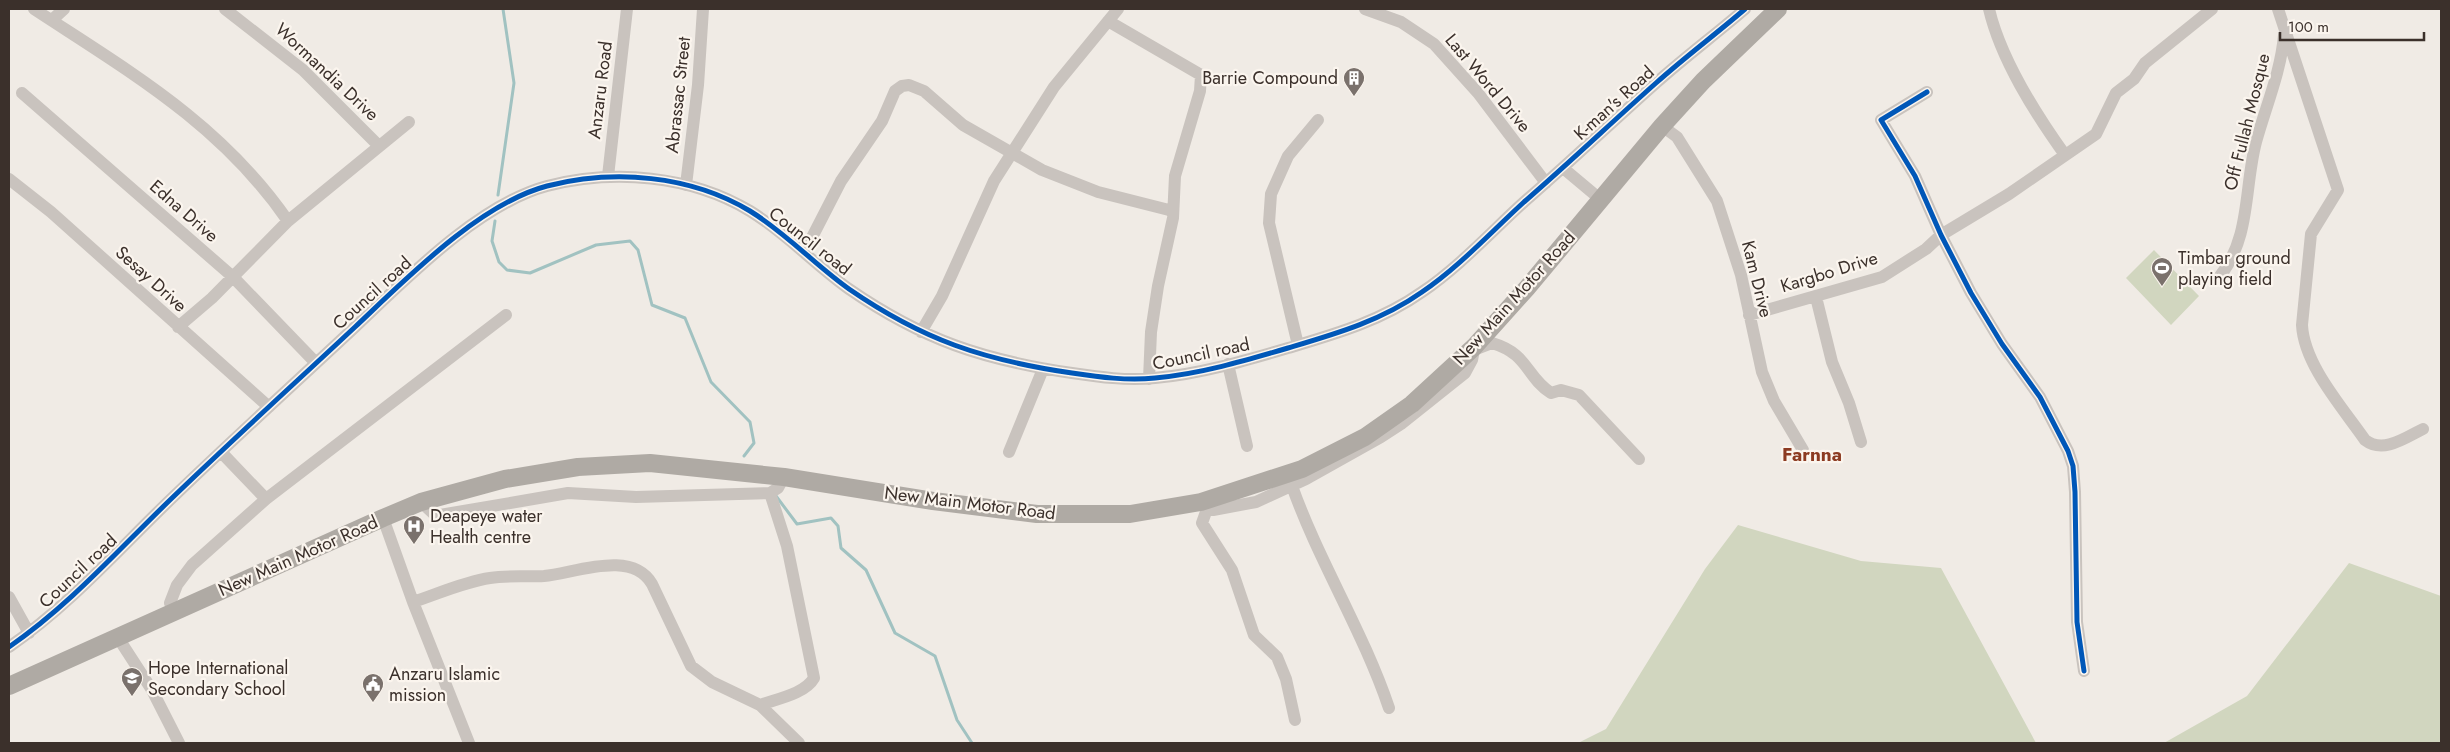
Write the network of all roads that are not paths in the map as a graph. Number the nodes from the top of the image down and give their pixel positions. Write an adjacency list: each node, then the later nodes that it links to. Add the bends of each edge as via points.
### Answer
1 (34, 9): 14 (street)
2 (64, 9): 14 (street)
3 (225, 9): 22 (street, Wormandia Drive, via 303,70)
4 (627, 9): 26 (street, Anzaru Road)
5 (703, 9): 29 (street, Abrassac Street)
6 (1118, 9): 15 (street)
7 (1365, 9): 28 (street, Last Word Drive, via 1401,22 1434,44 1478,94)
8 (1766, 9): 30 (highway, New Main Motor Road, via 1696,74)
9 (1778, 9): 21 (highway, New Main Motor Road, via 1702,81)
10 (1989, 9): 24 (street, via 2003,49 2040,120)
11 (2212, 9): 24 (street, Kargbo Drive, via 2146,63 2134,79 2116,93 2096,134)
12 (2278, 9): 16 (street, Off Fullah Mosque)
13 (1742, 10): 25 (street, K-man's Road)
14 (52, 20): 33 (street, via 131,71 195,120 237,158)
15 (1108, 21): 23 (street, via 1054,87); 31 (street, via 1202,74 1200,91 1174,176)
16 (2285, 29): 36 (street, Off Fullah Mosque, via 2281,57 2251,163 2243,231 2231,262); 50 (street, Off Fullah Mosque, via 2337,183 2337,194 2313,229 2309,243 2302,332 2308,354 2365,440 2373,446 2392,444)
17 (1926, 92): 34 (street, via 1881,120 1915,176)
18 (22, 93): 37 (street, Edna Drive)
19 (1318, 120): 43 (street, via 1288,156 1271,194 1269,223)
20 (408, 122): 22 (street)
21 (1662, 126): 40 (street, Kam Drive, via 1677,137 1717,201 1741,276); 44 (highway, New Main Motor Road)
22 (379, 146): 33 (street)
23 (1012, 153): 31 (street, via 1042,170 1098,192); 35 (street, via 963,125 924,91 909,85 902,86 895,91 882,121 842,181); 42 (street, via 994,181 942,296)
24 (2065, 156): 34 (street, Kargbo Drive)
25 (1563, 168): 28 (street, K-man's Road); 30 (street)
26 (608, 176): 29 (street, Council road); 45 (street, Council road, via 545,187 485,215 393,291)
27 (9, 179): 41 (street, Sesay Drive, via 51,212)
28 (1546, 183): 32 (street, K-man's Road)
29 (686, 185): 35 (street, Council road, via 745,208)
30 (1594, 194): 66 (highway, New Main Motor Road, via 1469,341 1406,398 1360,429 1297,461 1197,494 1128,505 1034,504 935,493 786,469 650,455 578,459 503,470 418,495)
31 (1173, 213): 48 (street, via 1151,332)
32 (1505, 220): 43 (street, Council road, via 1423,292 1374,321)
33 (288, 221): 37 (street)
34 (1941, 235): 38 (street, Kargbo Drive, via 1926,249 1882,277); 70 (street, via 1988,324 2040,397 2073,466 2077,622)
35 (805, 251): 42 (street, Council road, via 844,285)
36 (2220, 276)
37 (233, 277): 41 (street); 45 (street, Edna Drive)
38 (1816, 297): 40 (street, Kargbo Drive); 51 (street, via 1832,362)
39 (506, 315): 60 (street)
40 (1749, 315): 53 (street, Kam Drive, via 1766,384)
41 (178, 327): 49 (street, Sesay Drive)
42 (921, 332): 47 (street, Council road, via 952,346)
43 (1298, 345): 46 (street, Council road)
44 (1474, 349): 56 (street, via 1492,343 1507,349 1525,363 1551,393 1561,390 1579,395); 58 (street, via 1465,373 1401,424); 62 (highway, New Main Motor Road, via 1412,404 1365,437 1302,469)
45 (316, 363): 49 (street, Council road)
46 (1228, 364): 48 (street, Council road); 52 (street)
47 (1043, 369): 48 (street, Council road, via 1105,378); 55 (street)
48 (1149, 379)
49 (269, 407): 54 (street, Council road)
50 (2423, 430)
51 (1861, 442)
52 (1246, 446)
53 (1803, 450)
54 (220, 452): 60 (street); 67 (street, Council road, via 73,596)
55 (1009, 452)
56 (1639, 459)
57 (784, 477): 59 (street, via 778,488); 61 (highway, New Main Motor Road, via 650,463 578,467 504,479); 62 (highway, New Main Motor Road, via 1037,514 1130,514)
58 (1292, 486): 62 (street, via 1256,502 1213,510); 74 (street, via 1303,516 1375,666)
59 (770, 493): 61 (street, via 636,497 568,492 440,515 434,514); 73 (street, via 787,546 814,678 794,692)
60 (266, 499): 66 (street, via 192,565 176,585)
61 (421, 502): 63 (highway, New Main Motor Road)
62 (1204, 506): 75 (street, via 1202,523 1232,570 1254,635 1277,657 1286,679)
63 (384, 518): 65 (street); 68 (highway, New Main Motor Road)
64 (9, 597): 67 (street)
65 (413, 602): 73 (street, via 491,577 545,576 602,566 630,569 648,576 691,666 712,682); 77 (street)
66 (170, 604): 71 (highway, New Main Motor Road)
67 (29, 633): 69 (street, Council road)
68 (117, 636): 72 (highway, New Main Motor Road); 76 (street, via 152,690)
69 (9, 647)
70 (2084, 671)
71 (9, 675)
72 (9, 686)
73 (760, 705): 78 (street)
74 (1389, 708)
75 (1295, 720)
76 (179, 743)
77 (469, 743)
78 (799, 743)

